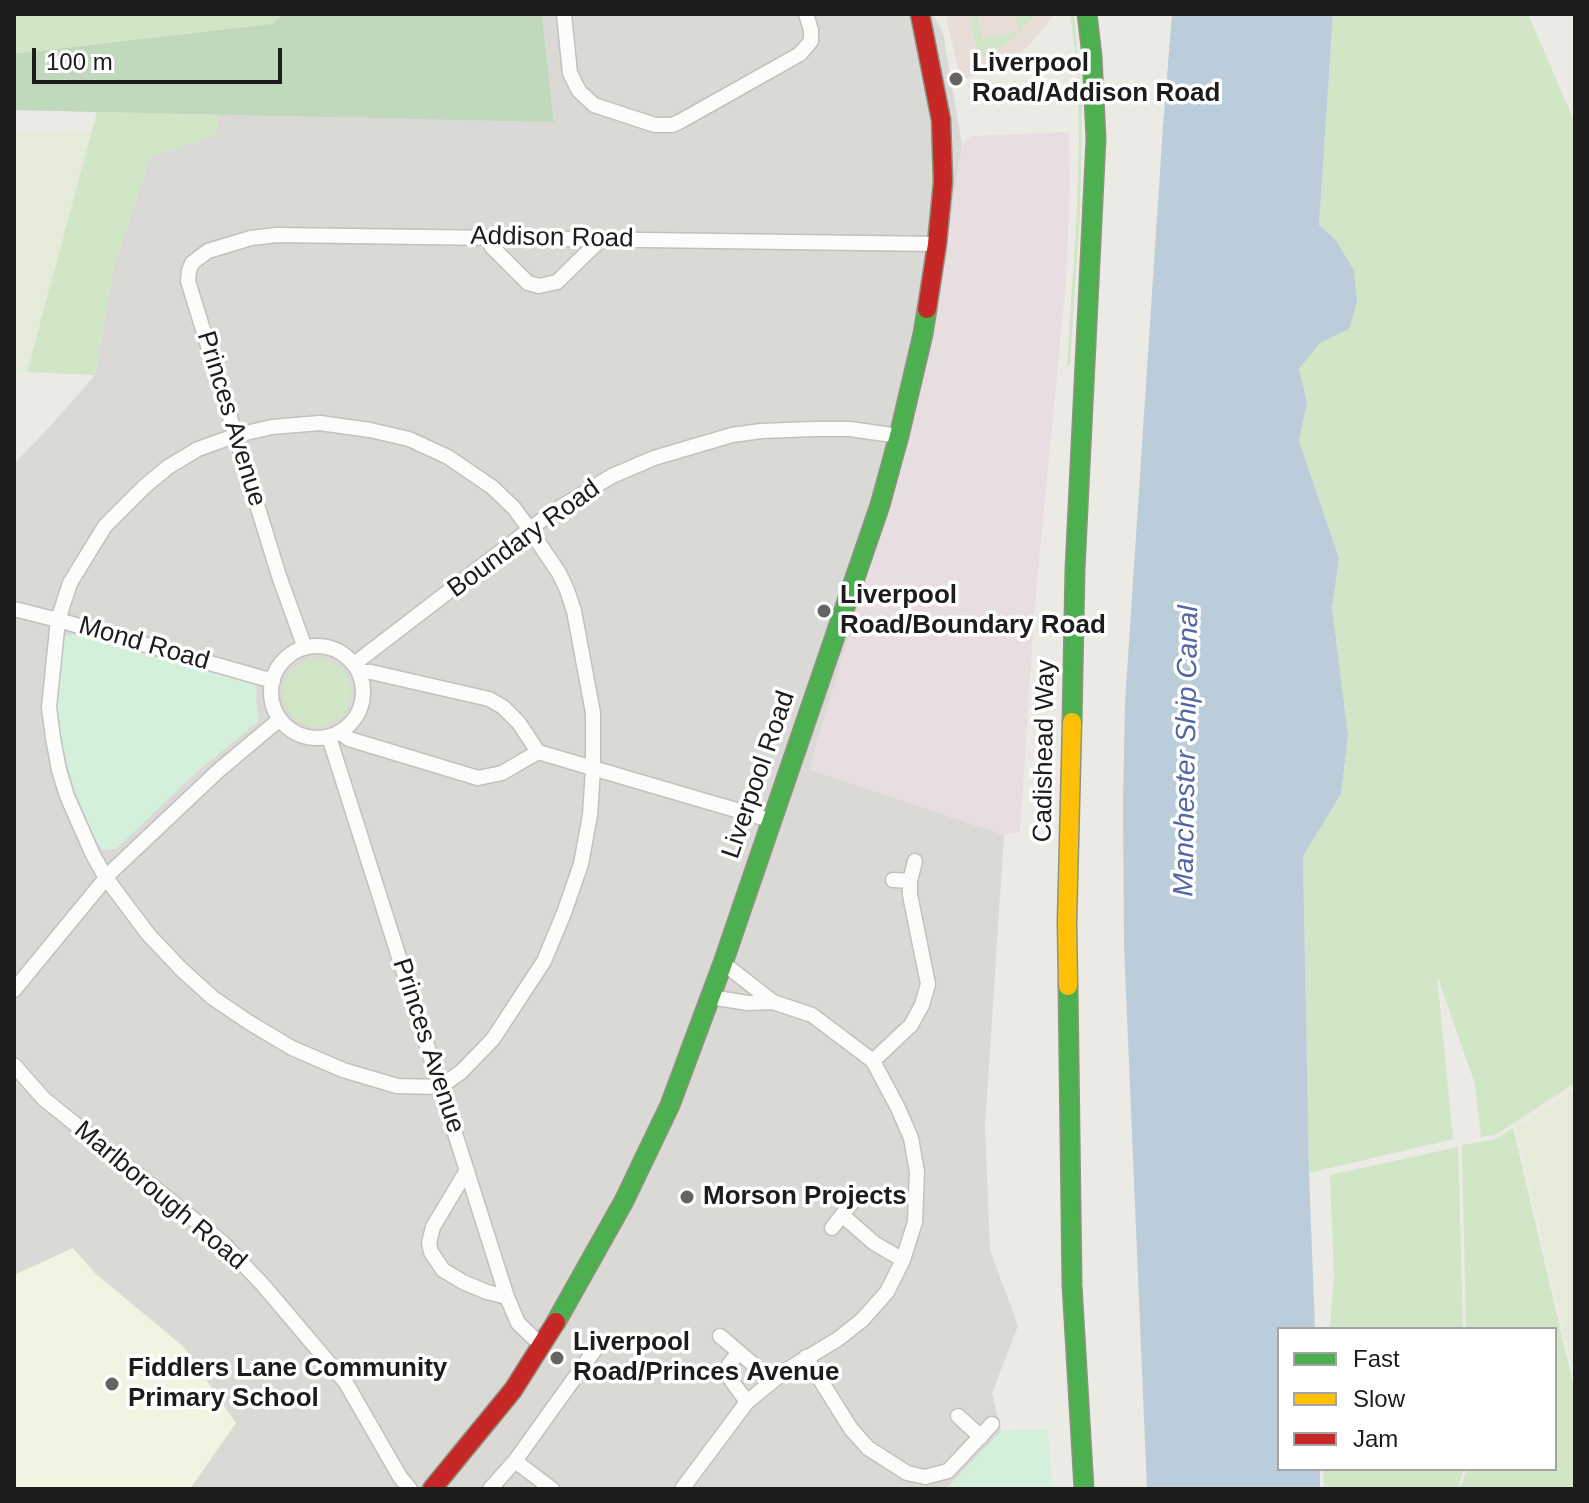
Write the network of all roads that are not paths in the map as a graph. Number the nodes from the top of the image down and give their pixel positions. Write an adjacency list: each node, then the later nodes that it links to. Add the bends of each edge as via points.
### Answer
1 (564, 14): 2 (street, via 570,73 579,91 594,105 664,125 679,122 800,54 811,41)
2 (806, 14)
3 (920, 14): 7 (main road, Liverpool Road, via 941,120)
4 (1087, 14): 56 (main road, Cadishead Way, via 1096,139 1075,569 1067,921 1072,1285)
5 (487, 237): 6 (street, Addison Road); 6 (street, via 528,283 539,286 557,282); 8 (street, Addison Road, via 251,238 208,251 192,263)
6 (601, 239): 7 (street, Addison Road)
7 (937, 244): 10 (main road, Liverpool Road)
8 (188, 281): 9 (street, Princes Avenue)
9 (237, 435): 11 (street, via 320,423 409,439 492,487); 13 (street, via 168,467 122,507 70,583); 14 (street, Princes Avenue)
10 (899, 436): 11 (street, Boundary Road, via 850,429 732,435 612,476); 21 (main road, Liverpool Road, via 876,518)
11 (530, 530): 15 (street, Boundary Road); 20 (street, via 559,573 574,611 593,713)
12 (14, 609): 13 (street, Mond Road)
13 (58, 620): 16 (street, Mond Road); 23 (street, via 49,707 53,738 67,796)
14 (305, 648): 15 (street, via 323,646 340,652); 16 (street, via 279,666)
15 (356, 668): 18 (street, via 363,689 361,706 353,721); 19 (street, via 489,699 519,723)
16 (273, 681): 17 (street, via 272,701)
17 (280, 719): 18 (street, via 293,732 311,738); 23 (street)
18 (334, 734): 19 (street, via 478,778 502,773); 32 (street, Princes Avenue)
19 (538, 752): 20 (street)
20 (593, 769): 21 (street); 32 (street, via 581,864 544,961 493,1039)
21 (770, 820): 26 (main road, Liverpool Road)
22 (915, 861): 25 (street)
23 (106, 878): 27 (street); 32 (street, via 181,969 250,1023 343,1070 397,1086)
24 (893, 880): 25 (street)
25 (910, 881): 30 (street, via 928,984 911,1025)
26 (723, 963): 28 (main road, Liverpool Road); 29 (street)
27 (14, 990)
28 (710, 997): 29 (street); 41 (main road, Liverpool Road, via 670,1105 624,1201)
29 (773, 1002): 30 (street, via 812,1015)
30 (873, 1061): 37 (street, via 911,1138 917,1172 915,1222)
31 (14, 1065): 51 (street, Marlborough Road, via 44,1099 223,1243 263,1285 346,1383)
32 (440, 1087): 33 (street, Princes Avenue)
33 (467, 1170): 38 (street, Princes Avenue); 38 (street, via 433,1227 431,1252 443,1270 463,1282)
34 (853, 1201): 35 (street)
35 (842, 1215): 36 (street); 37 (street)
36 (832, 1228)
37 (903, 1260): 43 (street, via 887,1292 862,1320)
38 (507, 1297): 41 (street, Princes Avenue, via 518,1323)
39 (720, 1336): 42 (street)
40 (599, 1344): 49 (street)
41 (542, 1346): 52 (main road, Liverpool Road)
42 (739, 1352): 44 (street); 45 (street, via 728,1366)
43 (806, 1357): 45 (street); 50 (street, via 868,1448)
44 (754, 1365)
45 (747, 1402): 55 (street)
46 (958, 1416): 48 (street)
47 (992, 1424): 48 (street)
48 (981, 1437): 50 (street, via 948,1471)
49 (515, 1461): 53 (street); 54 (street)
50 (928, 1482)
51 (410, 1489)
52 (432, 1489)
53 (490, 1489)
54 (552, 1489)
55 (682, 1489)
56 (1084, 1489)

